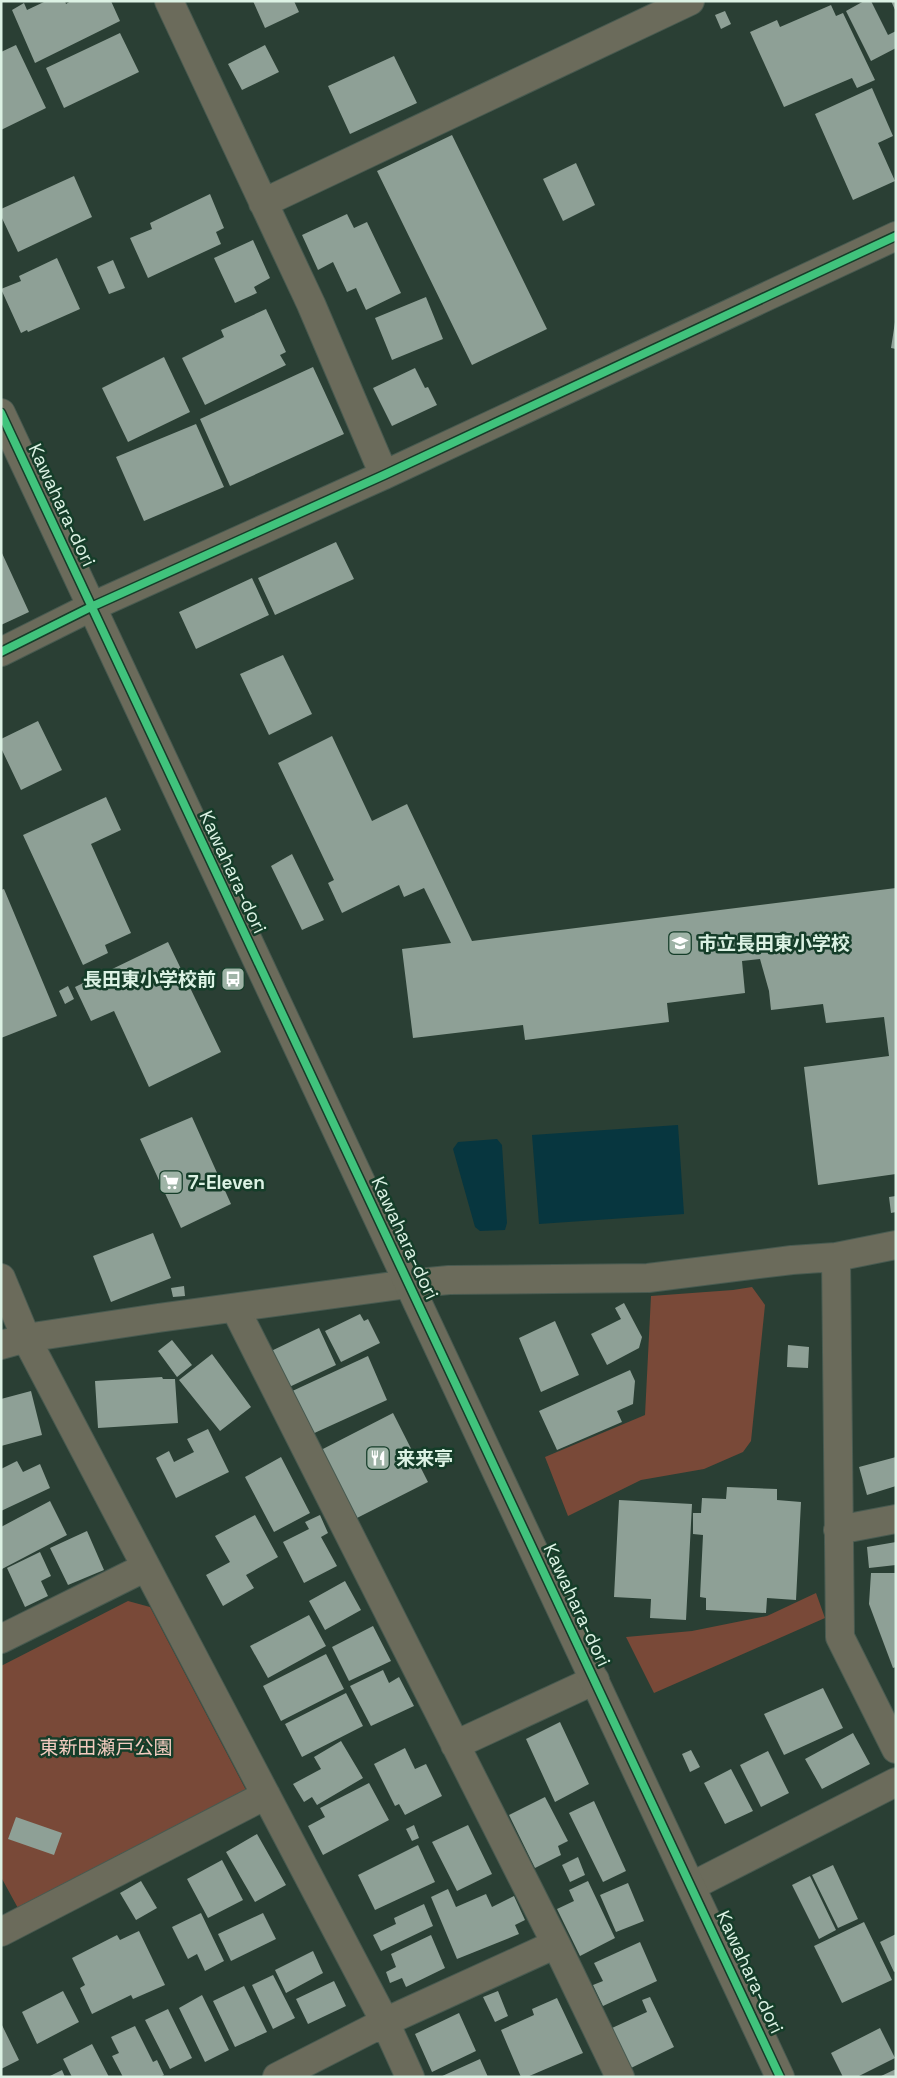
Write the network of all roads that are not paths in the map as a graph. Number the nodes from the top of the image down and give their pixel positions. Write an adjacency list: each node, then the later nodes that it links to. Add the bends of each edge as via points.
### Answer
1 (169, 1): 3 (street)
2 (690, 1): 3 (street)
3 (262, 203): 6 (street, via 312,304)
4 (896, 236): 6 (street)
5 (1, 413): 7 (street, Kawahara-dori)
6 (384, 475): 7 (street)
7 (91, 607): 8 (street); 12 (street, Kawahara-dori)
8 (1, 652)
9 (896, 1245): 10 (street)
10 (836, 1257): 12 (street, via 648,1278 449,1280); 16 (street)
11 (1, 1278): 14 (street)
12 (408, 1284): 13 (street); 19 (street, Kawahara-dori)
13 (235, 1308): 14 (street); 20 (street)
14 (14, 1341): 17 (street)
15 (896, 1519): 16 (street)
16 (838, 1530): 21 (street, via 840,1637)
17 (146, 1567): 18 (street); 23 (street)
18 (1, 1639)
19 (595, 1680): 20 (street); 24 (street, Kawahara-dori)
20 (455, 1744): 26 (street)
21 (896, 1749)
22 (896, 1782): 24 (street)
23 (266, 1795): 25 (street); 27 (street)
24 (692, 1886): 31 (street, Kawahara-dori)
25 (1, 1932)
26 (556, 1944): 27 (street); 30 (street)
27 (385, 2022): 28 (street); 29 (street)
28 (277, 2077)
29 (410, 2077)
30 (620, 2077)
31 (780, 2077)

